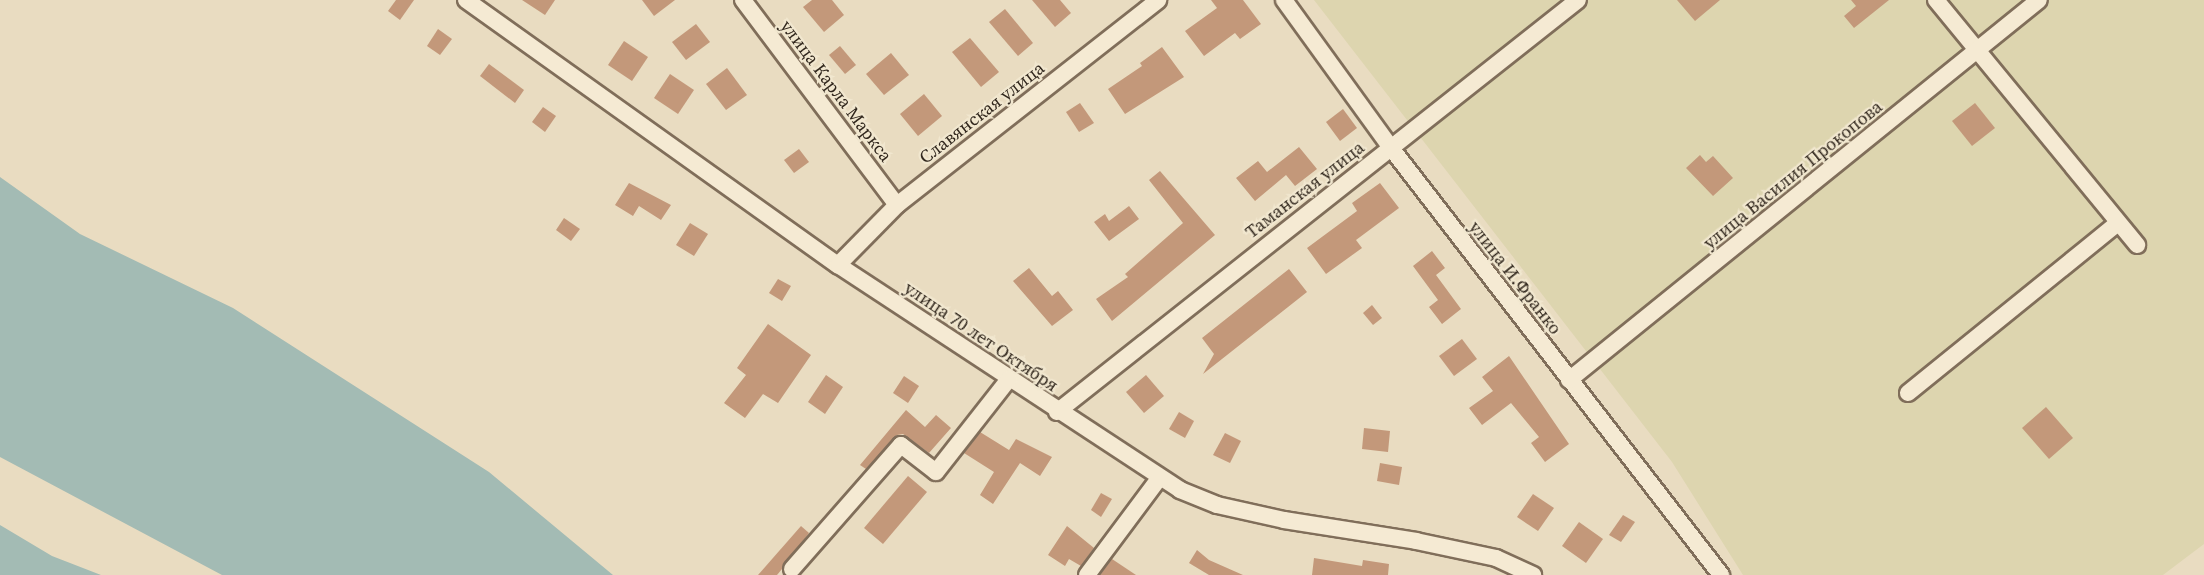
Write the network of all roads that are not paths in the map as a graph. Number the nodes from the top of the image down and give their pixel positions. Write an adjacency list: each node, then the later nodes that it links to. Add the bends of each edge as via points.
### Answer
1 (466, 0): 13 (street, улица 70 лет Октября)
2 (1158, 0): 10 (street, Славянская улица)
3 (1284, 0): 9 (street, улица И.Франко)
4 (1578, 0): 9 (street, Таманская улица)
5 (1936, 0): 8 (street)
6 (2039, 0): 8 (street, улица Василия Прокопова)
7 (747, 1): 10 (street, улица Карла Маркса)
8 (1976, 52): 11 (street); 15 (street, улица Василия Прокопова)
9 (1391, 148): 15 (street, улица И.Франко); 17 (street, Таманская улица)
10 (897, 205): 13 (street, Славянская улица)
11 (2118, 223): 12 (street); 16 (street)
12 (2137, 245)
13 (838, 265): 14 (street, улица 70 лет Октября)
14 (1009, 379): 17 (street, улица 70 лет Октября); 19 (street, via 936,472 901,445)
15 (1569, 380): 22 (street, улица И.Франко)
16 (1908, 393)
17 (1057, 412): 18 (street, улица 70 лет Октября)
18 (1160, 477): 20 (street); 21 (street, улица 70 лет Октября, via 1217,505 1496,558)
19 (792, 569)
20 (1087, 575)
21 (1533, 575)
22 (1721, 575)

